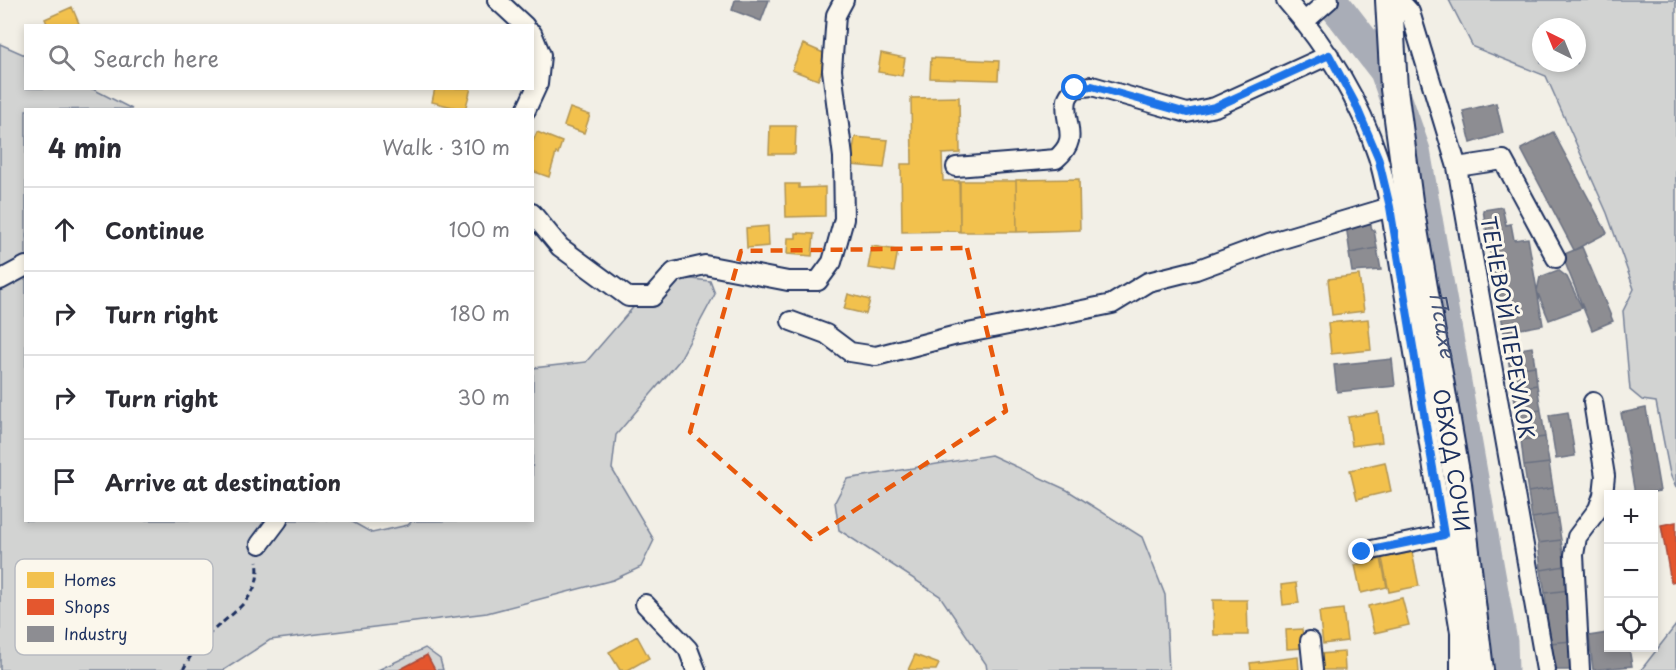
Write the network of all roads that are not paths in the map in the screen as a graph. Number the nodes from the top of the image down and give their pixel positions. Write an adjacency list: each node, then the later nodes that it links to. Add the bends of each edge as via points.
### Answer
1 (497, 0): 8 (street)
2 (844, 0): 15 (street, via 836,15 832,70 843,157 844,219 832,262 818,281 788,281 705,265 674,272 652,297 628,297 560,247)
3 (1286, 0): 7 (street)
4 (1329, 0): 7 (street)
5 (1389, 0): 30 (highway, ОБХОД СОЧИ, via 1394,89 1409,201 1458,484)
6 (1399, 0): 13 (street, ТЕНЕВОЙ ПЕРЕУЛОК, via 1410,12)
7 (1305, 21): 10 (street)
8 (523, 24)
9 (534, 38): 11 (street, via 541,56 538,84)
10 (1329, 55): 12 (street, via 1215,107 1187,113 1092,86 1075,88 1067,100 1070,140 1056,159); 14 (street, via 1378,157)
11 (527, 108)
12 (956, 167)
13 (1457, 167): 16 (street, via 1503,160); 31 (street, ТЕНЕВОЙ ПЕРЕУЛОК)
14 (1390, 207): 19 (street, via 1148,282 1112,304 876,356 850,352 826,334); 22 (street)
15 (534, 215)
16 (1556, 258)
17 (24, 267): 18 (street)
18 (0, 280)
19 (791, 321)
20 (1593, 402): 32 (street, via 1605,476 1598,509 1577,537 1574,555)
21 (276, 522): 23 (street)
22 (1444, 535): 24 (street); 29 (street, via 1460,632)
23 (260, 544)
24 (1362, 552)
25 (645, 604): 27 (street, via 688,649)
26 (1310, 640): 28 (street)
27 (696, 670)
28 (1313, 670)
29 (1460, 670)
30 (1480, 670)
31 (1546, 670)
32 (1580, 670)

